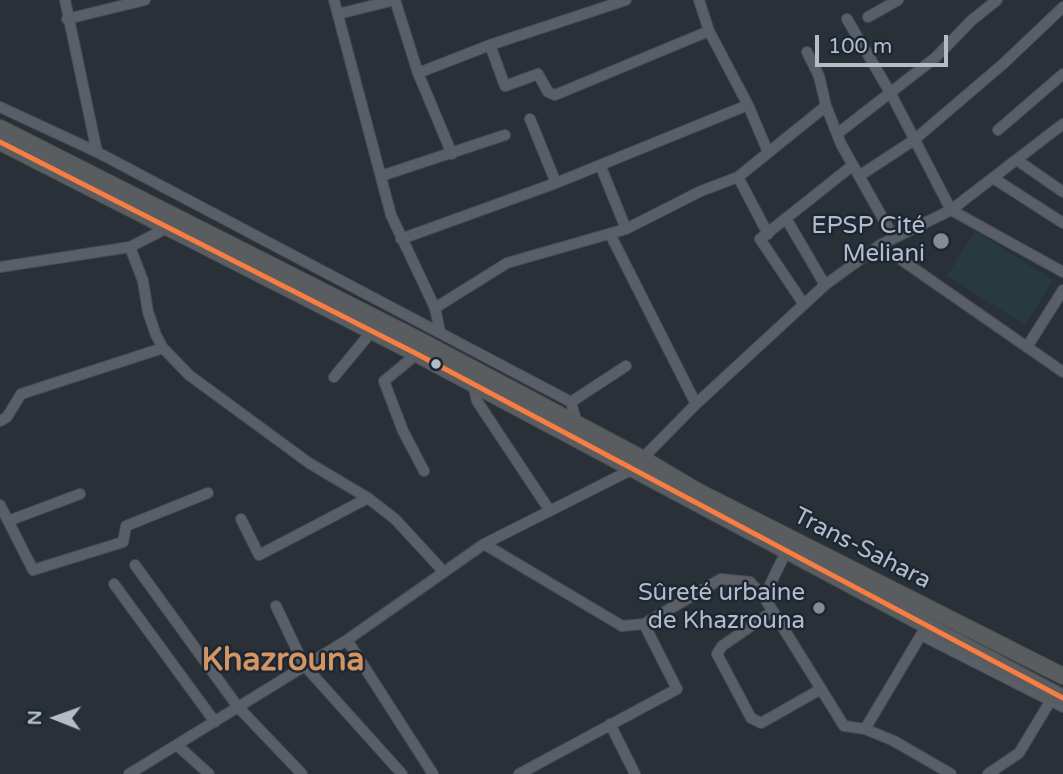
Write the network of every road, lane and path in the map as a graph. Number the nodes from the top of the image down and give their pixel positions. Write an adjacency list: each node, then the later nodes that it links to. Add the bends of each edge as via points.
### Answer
1 (65, 0): 12 (street)
2 (145, 0): 12 (street)
3 (334, 0): 10 (street)
4 (395, 0): 10 (street); 17 (street)
5 (626, 0): 15 (street)
6 (699, 0): 14 (street)
7 (898, 0): 11 (street)
8 (997, 0): 19 (street)
9 (1063, 7): 29 (street)
10 (338, 14): 37 (street)
11 (868, 17)
12 (67, 19): 31 (street)
13 (847, 19): 19 (street)
14 (709, 31): 15 (street, via 555,95 537,74 505,86); 20 (street)
15 (490, 45): 17 (street)
16 (807, 52): 21 (street)
17 (418, 73): 33 (street)
18 (1063, 74): 26 (street)
19 (891, 94): 27 (street); 29 (street)
20 (748, 105): 32 (street); 35 (street)
21 (826, 106): 27 (street); 32 (street)
22 (0, 107): 31 (street)
23 (530, 119): 40 (street)
24 (1063, 124): 34 (street)
25 (0, 128): 71 (highway)
26 (998, 130)
27 (837, 134): 36 (street)
28 (505, 135): 33 (street)
29 (914, 140): 36 (street); 42 (street)
30 (0, 142): 45 (highway)
31 (97, 152): 60 (street)
32 (768, 152): 38 (street)
33 (452, 154): 37 (street)
34 (1017, 160): 39 (street); 41 (street)
35 (601, 167): 40 (street); 46 (street)
36 (856, 170): 43 (street); 49 (street)
37 (381, 176): 50 (street)
38 (738, 177): 46 (street); 48 (street)
39 (993, 178): 42 (street); 44 (street)
40 (556, 183): 50 (street)
41 (1063, 192)
42 (951, 210): 49 (street); 54 (street)
43 (787, 220): 48 (street); 55 (street)
44 (1063, 223)
45 (167, 228): 52 (street); 59 (highway)
46 (626, 229): 47 (street)
47 (610, 234): 58 (street, via 507,263); 69 (street)
48 (768, 234): 57 (street, via 760,239)
49 (894, 238): 51 (street)
50 (401, 239): 58 (street)
51 (880, 245): 55 (street); 62 (street)
52 (130, 247): 53 (street); 61 (street)
53 (0, 267)
54 (1063, 272)
55 (825, 285): 57 (street)
56 (1063, 290): 62 (street)
57 (803, 303): 69 (street)
58 (435, 308): 60 (street)
59 (372, 331): 63 (highway); 66 (street)
60 (440, 332): 68 (street)
61 (163, 348): 70 (street, via 21,394); 76 (street, via 202,387 309,463)
62 (1027, 348): 65 (street)
63 (417, 354): 67 (highway); 73 (street, via 384,381)
64 (626, 366): 68 (street)
65 (1063, 371)
66 (334, 377)
67 (473, 384): 72 (highway); 78 (street, via 477,401)
68 (571, 402): 71 (street)
69 (696, 404): 72 (street)
70 (0, 421)
71 (577, 424): 72 (highway)
72 (637, 464): 78 (street); 82 (highway); 92 (highway, Trans-Sahara)
73 (424, 471)
74 (208, 493): 80 (street, via 126,526 123,542 36,570 31,569)
75 (80, 494): 80 (street)
76 (368, 498): 79 (street, via 259,555); 84 (street, via 395,519)
77 (0, 505): 80 (street)
78 (550, 511): 81 (street)
79 (241, 519)
80 (8, 522)
81 (484, 544): 84 (street); 89 (street, via 622,626)
82 (786, 552): 86 (street); 94 (highway)
83 (135, 565): 95 (street)
84 (443, 571): 90 (street)
85 (114, 584): 97 (street)
86 (764, 597): 88 (street); 89 (street, via 750,582 721,579)
87 (276, 606): 91 (street)
88 (773, 611): 93 (street); 93 (street, via 718,650 751,718 761,723)
89 (644, 624): 98 (street, via 677,689)
90 (347, 640): 91 (street); 105 (street)
91 (304, 665): 95 (street); 104 (street)
92 (1063, 676)
93 (821, 689): 99 (street, via 844,726)
94 (1057, 699): 96 (street); 99 (street, via 921,635); 109 (street, via 1019,753)
95 (238, 707): 97 (street); 103 (street)
96 (1063, 707)
97 (215, 722): 100 (street)
98 (610, 724): 106 (street); 107 (street)
99 (865, 729): 108 (street)
100 (178, 746): 101 (street); 102 (street)
101 (129, 774)
102 (209, 774)
103 (302, 774)
104 (402, 774)
105 (433, 774)
106 (519, 774)
107 (635, 774)
108 (951, 774)
109 (988, 774)

